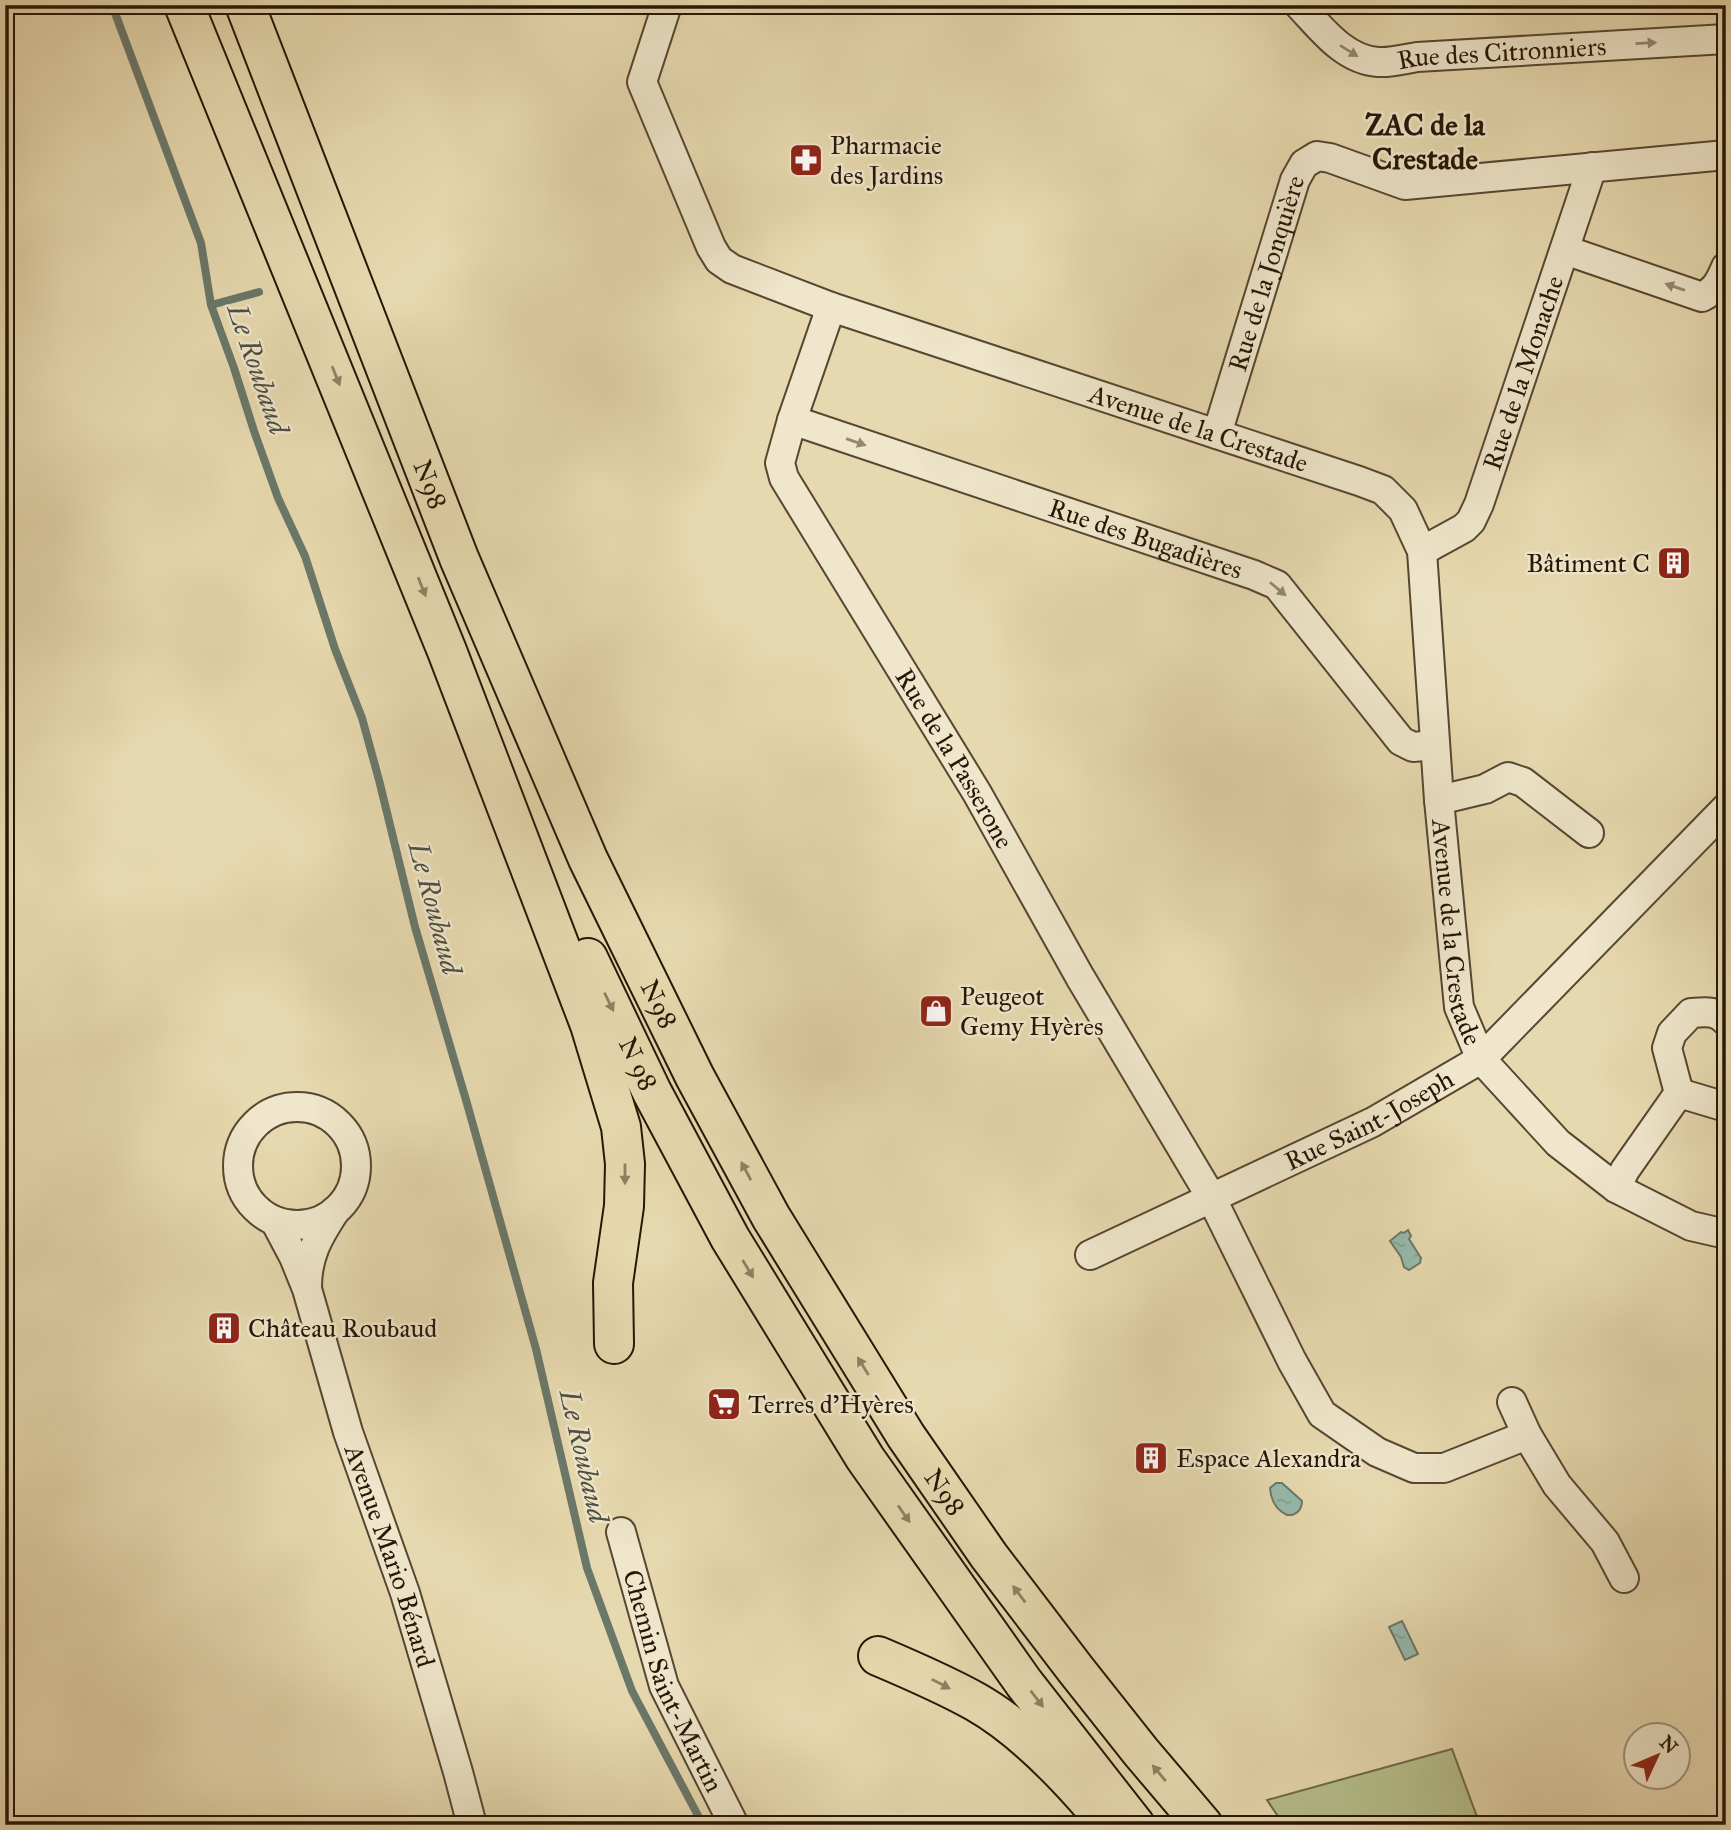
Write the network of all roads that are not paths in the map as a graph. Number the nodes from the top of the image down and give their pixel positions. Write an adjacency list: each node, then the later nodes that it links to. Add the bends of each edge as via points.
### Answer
1 (184, 5): 12 (highway)
2 (194, 5): 12 (highway)
3 (248, 5): 42 (highway, N98 / N 98, one-way to 3, via 1052,1639 906,1436 771,1217 702,1088 589,859 464,571)
4 (667, 5): 11 (street, Avenue de la Crestade, via 642,82 711,247 732,269)
5 (1298, 5): 6 (street, Rue des Citronniers, one-way to 6, via 1339,46 1380,62)
6 (1726, 39)
7 (1726, 155): 8 (street, Rue de la Jonquière)
8 (1592, 167): 9 (street, Rue de la Monache); 14 (street, Rue de la Jonquière, via 1405,185 1323,156 1304,164 1295,180)
9 (1565, 250): 10 (street, one-way to 9, via 1719,284 1702,297); 15 (street, Rue de la Monache, via 1471,521)
10 (1726, 267)
11 (831, 307): 13 (street, Rue de la Passerone); 14 (street, Avenue de la Crestade)
12 (311, 313): 16 (highway, one-way to 16)
13 (792, 420): 17 (street, Rue des Bugadières, one-way to 17, via 1277,585 1401,741 1413,747); 26 (street, Rue de la Passerone, via 780,463 784,478 976,793)
14 (1217, 434): 15 (street, Avenue de la Crestade, via 1383,490 1403,510)
15 (1422, 551): 17 (street, Avenue de la Crestade)
16 (447, 651): 32 (highway, one-way to 32, via 590,1025 621,1127 624,1206 613,1283); 41 (highway, N 98, one-way to 41, via 652,1092 730,1238 865,1458 1024,1683)
17 (1435, 746): 18 (street, Avenue de la Crestade)
18 (1439, 800): 20 (street, via 1485,789 1508,777 1523,782); 22 (street, Avenue de la Crestade, via 1459,1007)
19 (1726, 808): 22 (street, Rue Saint-Joseph)
20 (1588, 833)
21 (1726, 1021): 23 (street, via 1711,1012 1691,1013 1672,1033 1667,1048)
22 (1481, 1059): 25 (street, Avenue de la Crestade, via 1558,1143); 26 (street, Rue Saint-Joseph, via 1373,1122)
23 (1679, 1093): 24 (street); 25 (street)
24 (1726, 1107)
25 (1616, 1188): 29 (street, Avenue de la Crestade, via 1691,1226)
26 (1211, 1198): 30 (street, Rue Saint-Joseph); 34 (street, Rue de la Passerone, via 1322,1414 1377,1452 1414,1468 1444,1468)
27 (335, 1212): 28 (street, via 306,1225); 28 (street, via 354,1182 353,1147 345,1132 317,1110 282,1108 255,1124 238,1155 242,1188 250,1203); 31 (street, Avenue Mario Bénard, via 311,1255)
28 (275, 1221): 31 (street, Avenue Mario Bénard)
29 (1726, 1234)
30 (1090, 1255)
31 (307, 1289): 38 (street, Avenue Mario Bénard, via 348,1432 408,1605)
32 (614, 1344)
33 (1512, 1402): 34 (street)
34 (1527, 1435): 36 (street, via 1558,1485 1605,1542)
35 (621, 1532): 39 (street, Chemin Saint-Martin, via 664,1686)
36 (1624, 1578)
37 (878, 1656): 40 (highway, one-way to 40, via 978,1703 1006,1723)
38 (472, 1825)
39 (734, 1825)
40 (1110, 1825)
41 (1135, 1825)
42 (1203, 1825)

